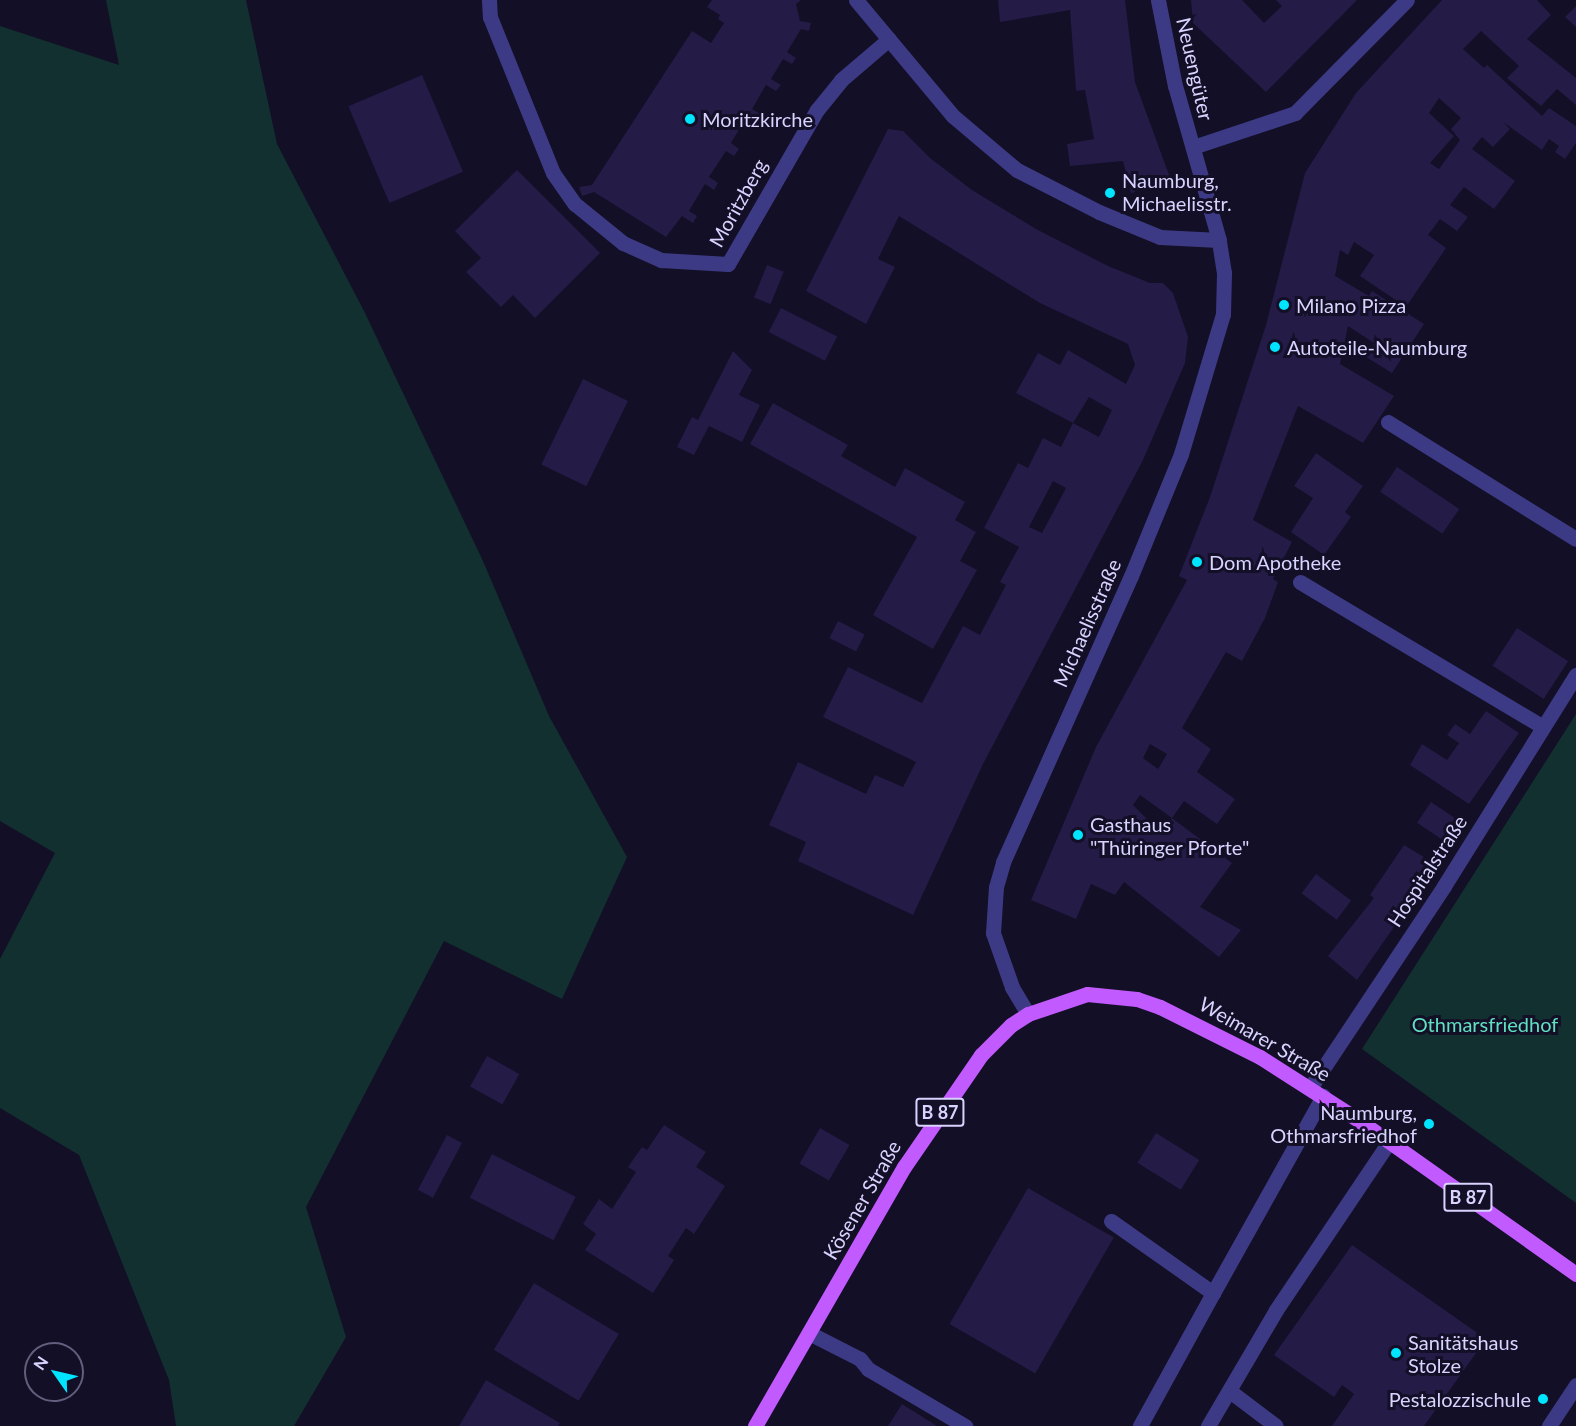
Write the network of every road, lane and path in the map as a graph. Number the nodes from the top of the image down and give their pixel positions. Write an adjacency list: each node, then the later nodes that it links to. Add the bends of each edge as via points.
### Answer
1 (489, 0): 5 (street, Moritzberg, via 490,17 552,173 575,204 623,243 661,260 728,264 817,110 841,80)
2 (856, 0): 5 (street)
3 (1158, 0): 6 (street, Neuengüter, via 1175,86)
4 (1407, 0): 6 (street, via 1295,113)
5 (889, 39): 7 (street, via 953,116 1017,170 1099,212 1160,237)
6 (1193, 147): 7 (street, Michaelisstraße)
7 (1219, 240): 13 (street, Michaelisstraße, via 1224,273 1223,314 1181,453 1131,576 1011,843 996,887 993,933 1012,987)
8 (1388, 422): 9 (street)
9 (1576, 539)
10 (1300, 582): 12 (street)
11 (1576, 675): 12 (street, Hospitalstraße)
12 (1543, 728): 14 (street, Hospitalstraße)
13 (1028, 1014): 14 (main road, Weimarer Straße / B 87, via 1087,994 1137,999 1203,1026); 20 (main road, Kösener Straße / B 87, via 999,1035 959,1084 904,1167)
14 (1310, 1088): 15 (main road, Weimarer Straße / B 87)
15 (1323, 1096): 16 (main road, Weimarer Straße / B 87); 19 (street)
16 (1389, 1142): 18 (main road, Weimarer Straße / B 87); 22 (street, via 1276,1310)
17 (1111, 1221): 19 (street)
18 (1576, 1274)
19 (1213, 1293): 25 (street)
20 (809, 1333): 23 (main road, Kösener Straße / B 87); 24 (street, via 860,1359 868,1369)
21 (1576, 1385): 28 (street)
22 (1232, 1392): 26 (street); 27 (street)
23 (755, 1426)
24 (965, 1426)
25 (1140, 1426)
26 (1208, 1426)
27 (1276, 1426)
28 (1549, 1426)

